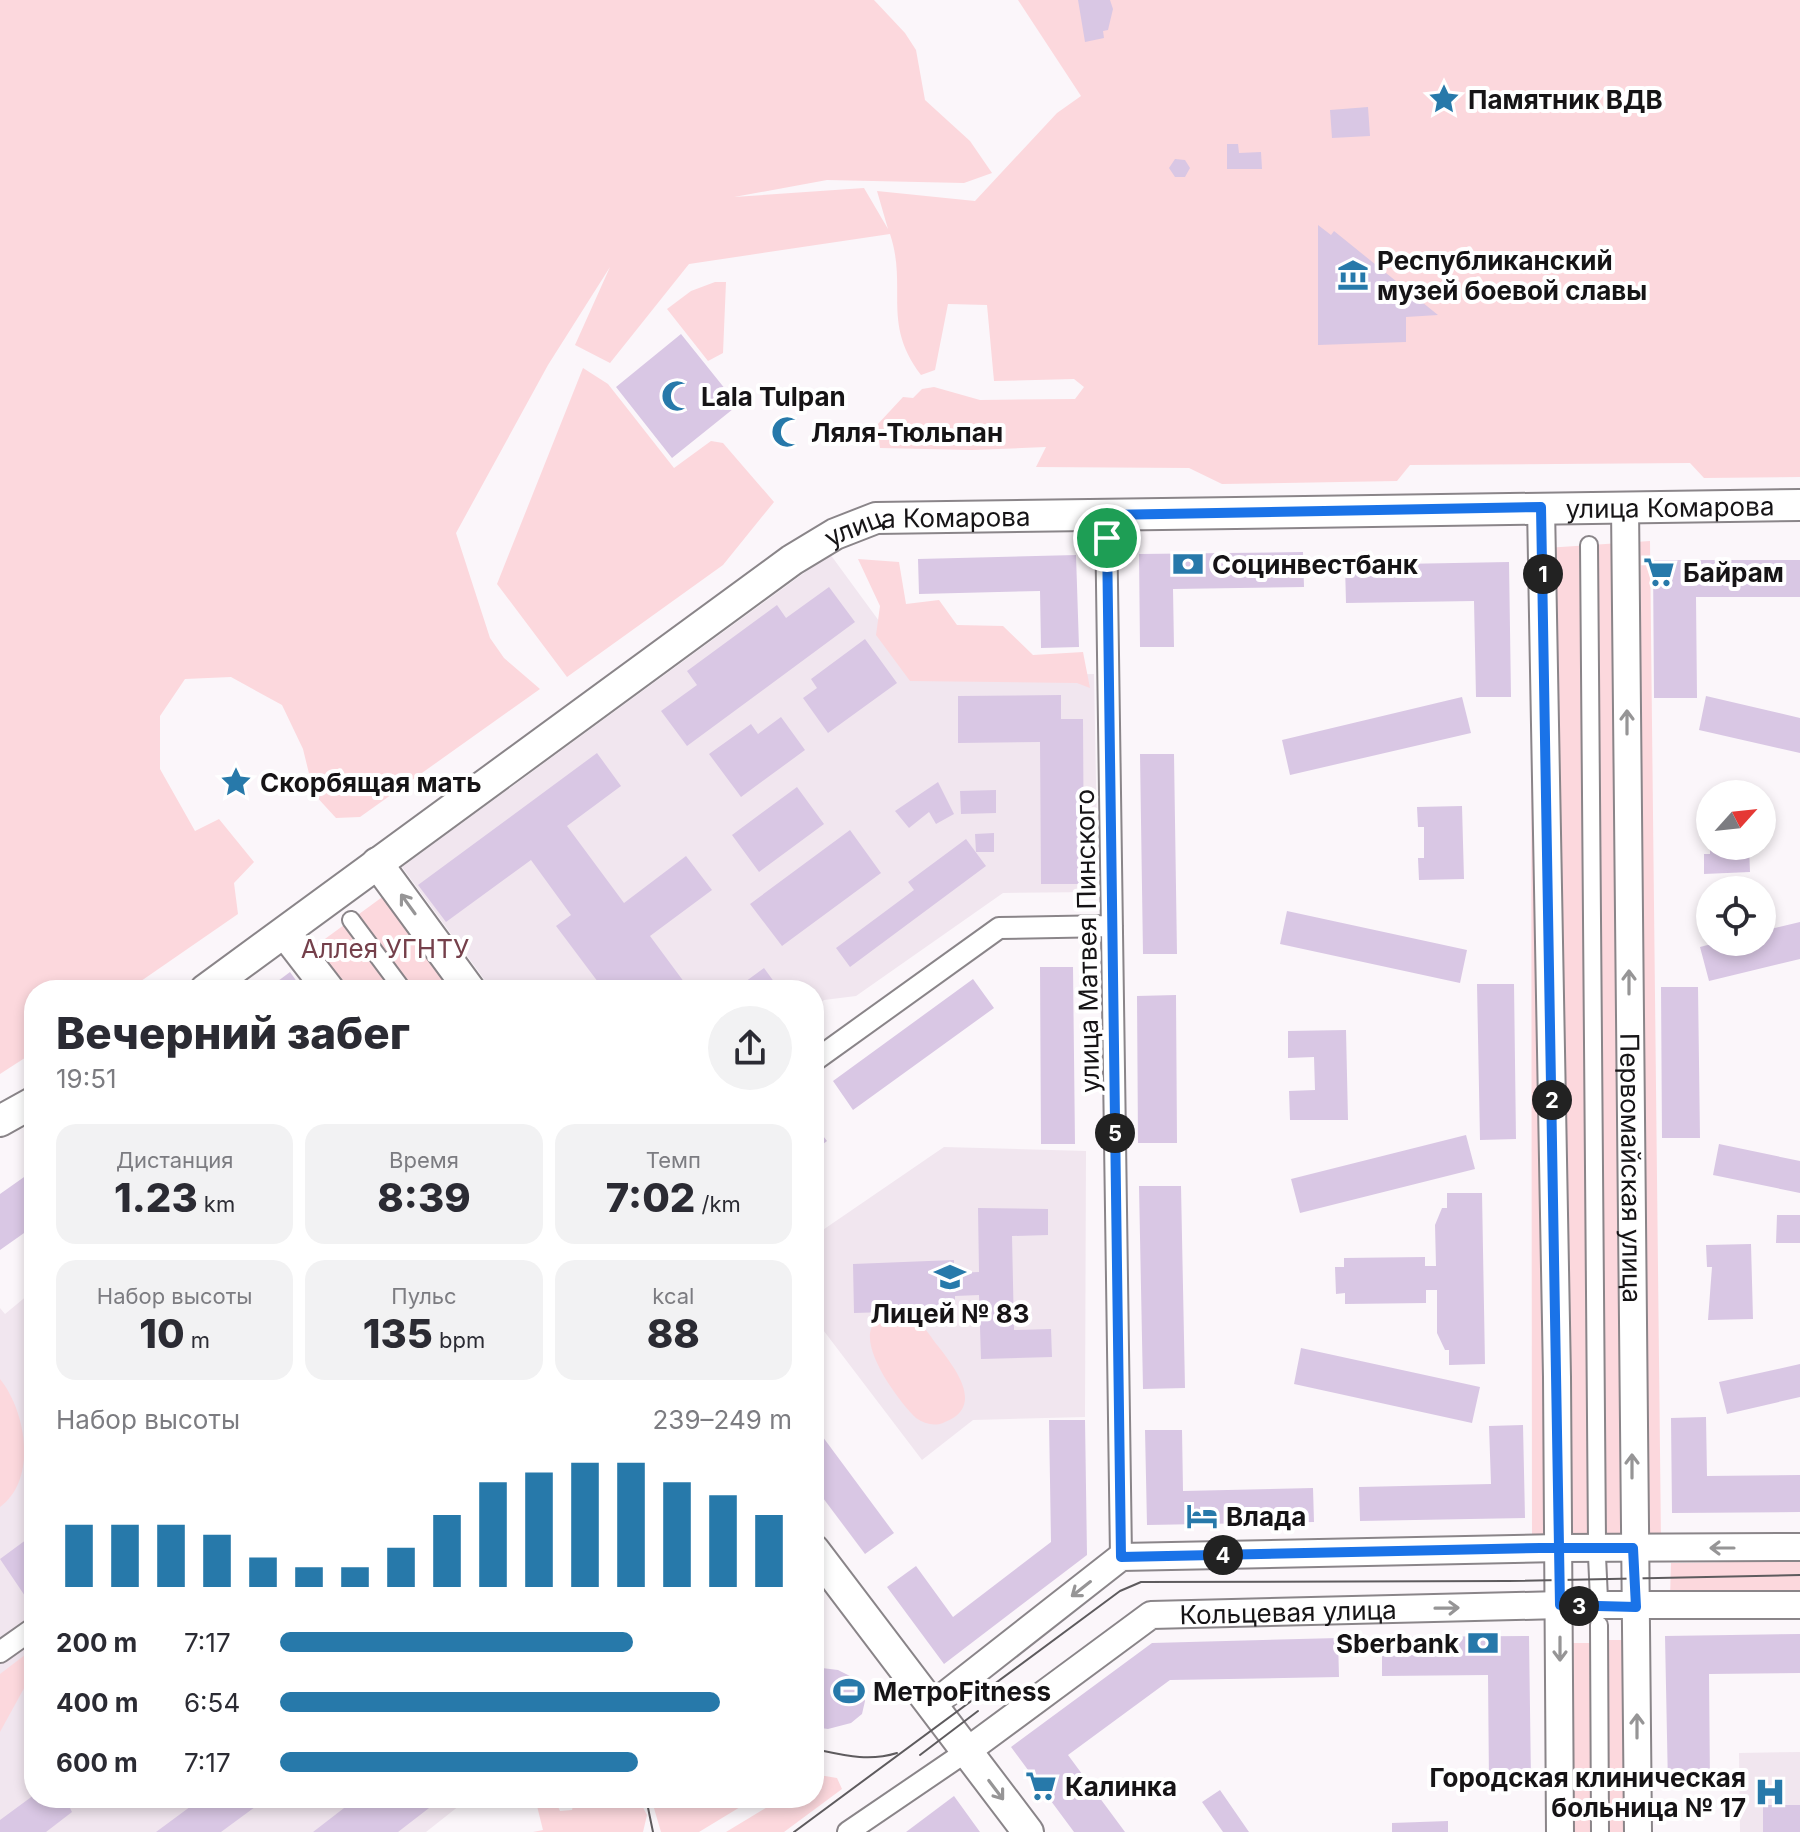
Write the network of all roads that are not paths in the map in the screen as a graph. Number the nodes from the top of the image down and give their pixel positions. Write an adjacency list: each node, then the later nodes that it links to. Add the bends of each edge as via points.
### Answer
1 (1800, 505): 2 (main road, улица Комарова)
2 (1625, 506): 3 (main road, улица Комарова); 19 (street, Первомайская улица, one-way to 2)
3 (1541, 507): 4 (main road, улица Комарова); 18 (street)
4 (1106, 515): 6 (main road, улица Комарова, via 876,518 835,534); 8 (street, улица Матвея Пинского)
5 (1589, 545): 22 (street)
6 (377, 863): 9 (main road, улица Комарова); 13 (main road, one-way to 6)
7 (351, 920): 12 (street)
8 (1112, 926): 14 (street, via 999,928); 20 (street, улица Матвея Пинского)
9 (285, 933): 10 (main road, улица Комарова); 11 (main road)
10 (219, 980)
11 (321, 980)
12 (396, 980)
13 (463, 980)
14 (824, 1054)
15 (24, 1108): 16 (main road)
16 (0, 1121)
17 (1800, 1547): 19 (street, one-way to 19)
18 (1559, 1548): 19 (street); 20 (street); 23 (street)
19 (1633, 1548): 25 (street, Первомайская улица)
20 (1121, 1557): 29 (street, one-way to 29)
21 (824, 1563): 29 (main road)
22 (1599, 1599)
23 (1560, 1605): 25 (street, Кольцевая улица); 30 (street, Кольцевая улица, one-way to 23, via 1151,1615); 33 (street, one-way to 33)
24 (1800, 1605): 25 (street, Кольцевая улица)
25 (1636, 1607): 35 (street, Первомайская улица, one-way to 25)
26 (1599, 1625): 34 (street)
27 (24, 1635): 28 (street)
28 (0, 1652)
29 (931, 1706): 30 (main road)
30 (967, 1751): 31 (street, Кольцевая улица); 32 (main road, one-way to 32)
31 (848, 1832)
32 (1028, 1832)
33 (1560, 1832)
34 (1600, 1832)
35 (1638, 1832)

